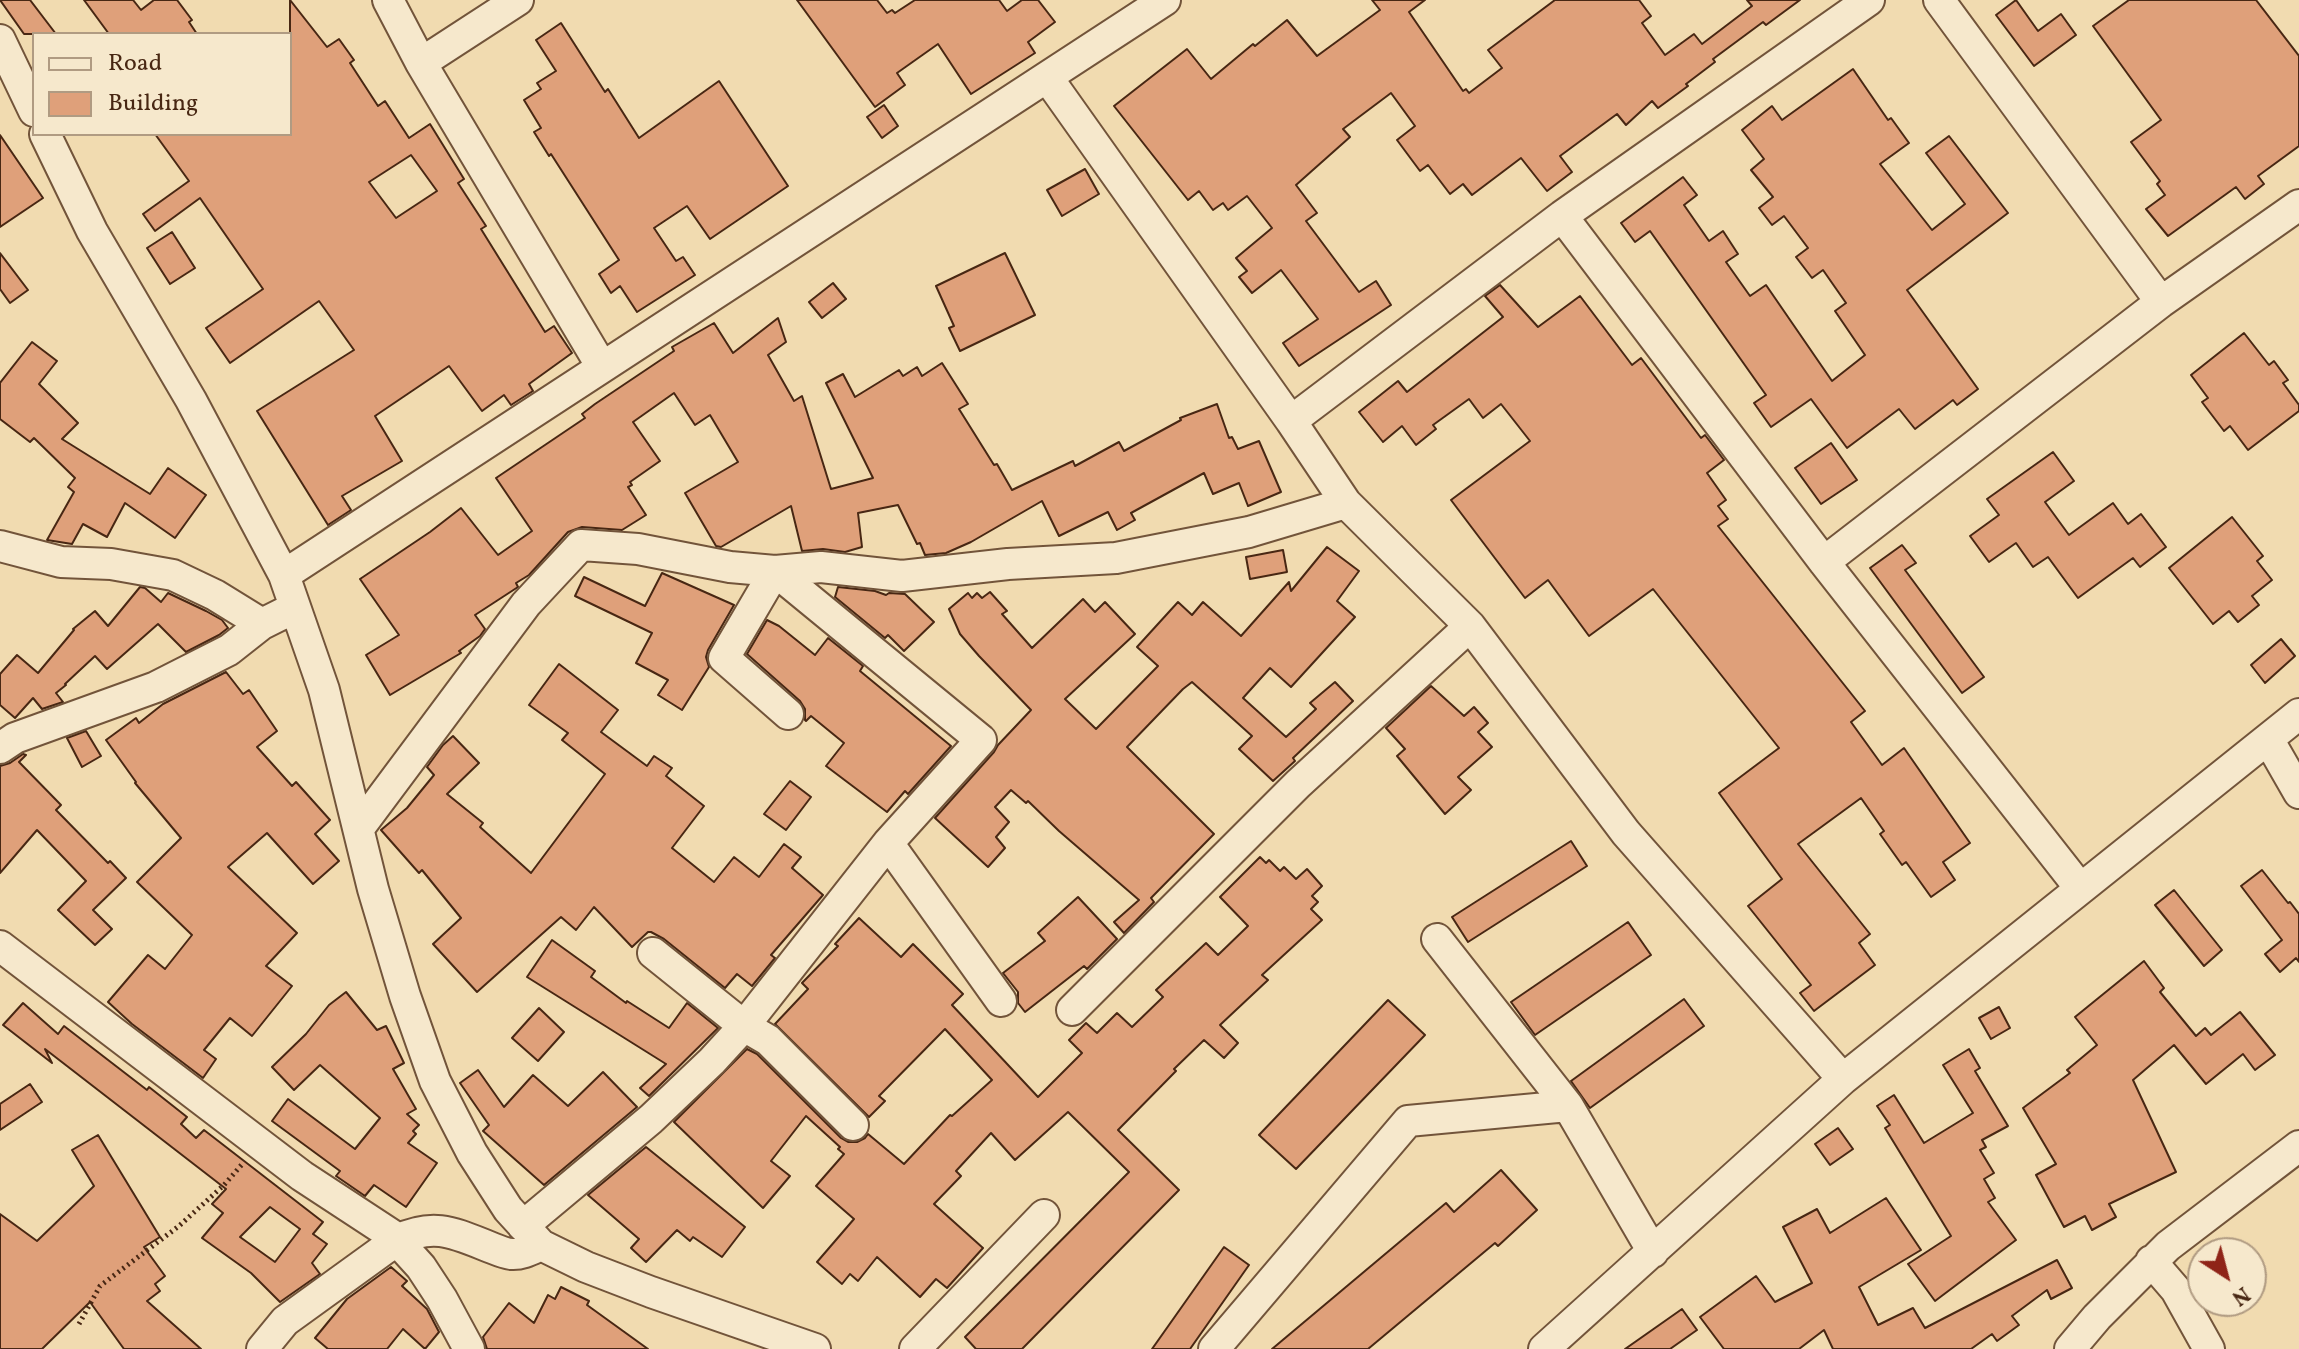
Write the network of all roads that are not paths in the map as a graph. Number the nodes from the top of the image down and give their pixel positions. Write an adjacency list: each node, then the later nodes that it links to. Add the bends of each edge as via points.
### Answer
1 (388, 0): 7 (street)
2 (518, 0): 7 (street)
3 (1165, 0): 8 (street)
4 (1869, 0): 12 (street)
5 (1939, 0): 13 (street)
6 (0, 40): 9 (street)
7 (421, 63): 14 (street)
8 (1047, 77): 14 (street); 15 (street)
9 (32, 107)
10 (46, 136): 20 (street, via 92,231 191,400)
11 (2299, 205): 13 (street)
12 (1562, 216): 15 (street); 18 (street)
13 (2161, 302): 18 (street)
14 (602, 367): 20 (street)
15 (1291, 421): 16 (street)
16 (1346, 503): 19 (street, via 1249,532 1116,558 902,576 821,567); 23 (street)
17 (0, 546): 22 (street, via 61,562 173,575)
18 (1824, 562): 31 (street)
19 (775, 571): 24 (street, via 724,658); 29 (street, via 581,545 526,604); 30 (street, via 981,740)
20 (284, 575): 21 (street)
21 (294, 608): 22 (street); 29 (street, via 324,690)
22 (262, 624): 27 (street, via 229,650 156,687)
23 (1470, 626): 36 (street, via 1298,784); 38 (street, via 1626,833)
24 (788, 714)
25 (2299, 714): 26 (street)
26 (2268, 739): 28 (street); 31 (street)
27 (0, 748)
28 (2299, 793)
29 (359, 828): 43 (street, via 405,996 435,1081 472,1153 508,1209)
30 (888, 843): 35 (street); 37 (street)
31 (2080, 888): 38 (street)
32 (1437, 939): 39 (street)
33 (0, 946): 44 (street, via 302,1176)
34 (653, 953): 37 (street)
35 (1001, 1001)
36 (1072, 1010)
37 (744, 1026): 40 (street, via 768,1040); 43 (street)
38 (1843, 1079): 45 (street)
39 (1568, 1106): 45 (street); 51 (street, via 1408,1121)
40 (853, 1125)
41 (2299, 1146): 46 (street)
42 (1044, 1215): 50 (street)
43 (532, 1235): 44 (street, via 527,1252 513,1254 435,1230); 49 (street, via 586,1267)
44 (397, 1240): 47 (street, via 285,1321); 48 (street, via 421,1267)
45 (1653, 1252): 52 (street)
46 (2151, 1261): 53 (street); 54 (street, via 2176,1290)
47 (262, 1349)
48 (469, 1349)
49 (815, 1349)
50 (915, 1349)
51 (1214, 1349)
52 (1544, 1349)
53 (2070, 1349)
54 (2209, 1349)

